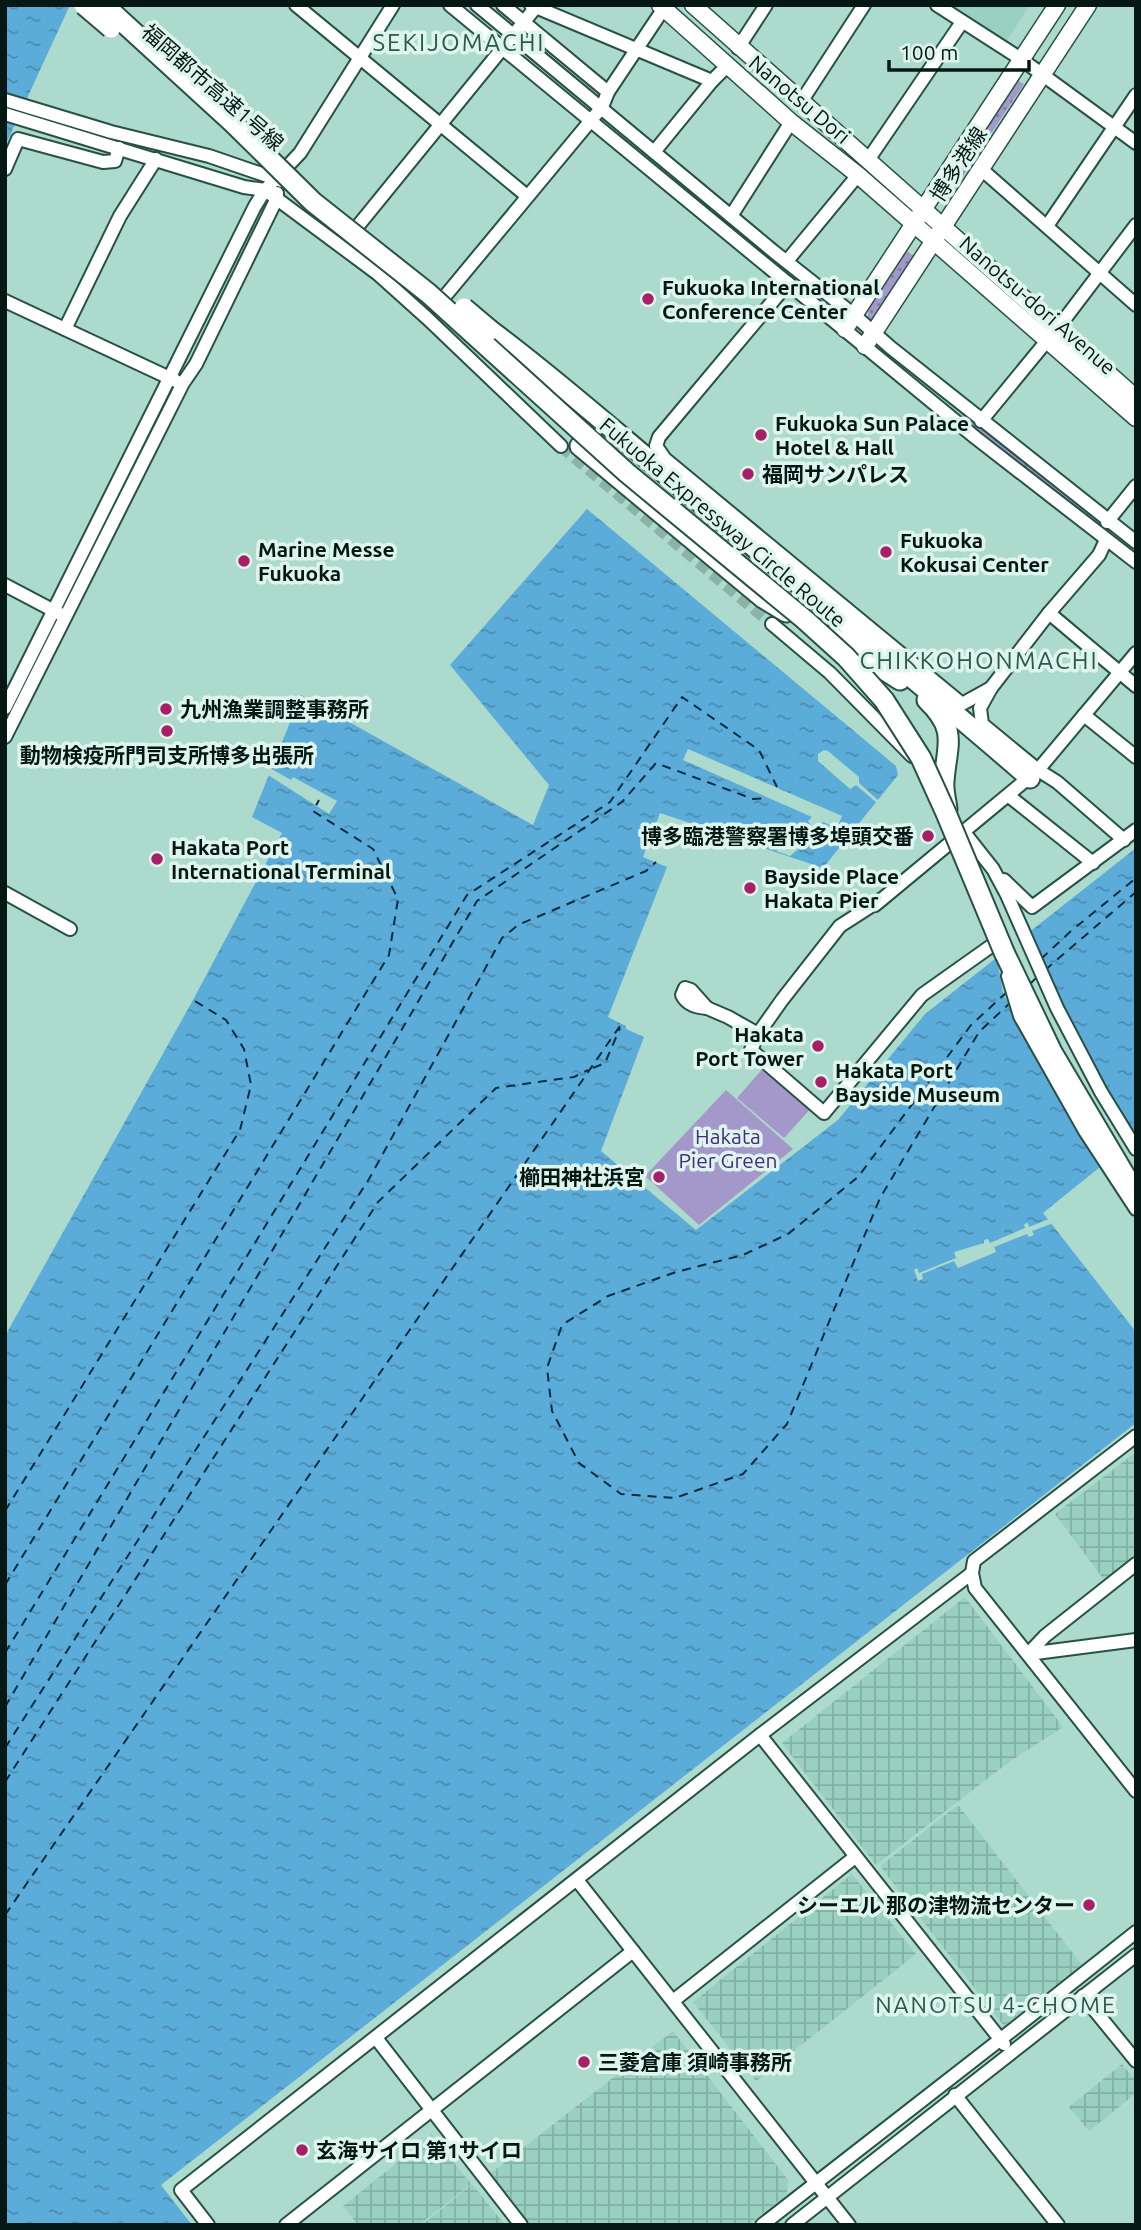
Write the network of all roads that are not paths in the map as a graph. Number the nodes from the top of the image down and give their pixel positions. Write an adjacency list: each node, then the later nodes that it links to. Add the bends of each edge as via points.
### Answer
1 (86, 5): 38 (highway, Fukuoka Expressway Circle Route, bridge); 51 (highway, 福岡都市高速1号線, bridge)
2 (104, 5): 51 (highway, Fukuoka Expressway Circle Route, bridge)
3 (111, 5): 38 (highway, Fukuoka Expressway Circle Route, bridge)
4 (296, 5): 23 (street)
5 (393, 5): 23 (street)
6 (450, 5): 21 (street)
7 (477, 5): 19 (street)
8 (503, 5): 18 (street)
9 (692, 5): 20 (main road, Nanotsu Dori)
10 (766, 5): 20 (street)
11 (864, 5): 31 (street)
12 (937, 5): 17 (street)
13 (1057, 5): 24 (main road, 博多港線)
14 (1088, 5): 26 (main road, 博多港線)
15 (534, 6): 18 (street); 22 (street)
16 (663, 6): 22 (street); 25 (main road, Nanotsu Dori)
17 (962, 22): 24 (street); 43 (street)
18 (523, 23): 19 (street); 28 (street)
19 (513, 35): 21 (street); 32 (street)
20 (738, 48): 31 (main road, Nanotsu Dori)
21 (503, 49): 34 (street); 36 (street)
22 (636, 50): 27 (street); 28 (street)
23 (360, 56): 36 (street); 47 (street, via 300,153)
24 (1021, 59): 26 (street); 52 (main road, 博多港線)
25 (728, 65): 27 (street); 35 (main road, Nanotsu Dori)
26 (1042, 74): 37 (street); 44 (main road, 博多港線)
27 (712, 81): 41 (street)
28 (608, 92): 32 (street)
29 (1136, 95): 37 (street)
30 (5, 100): 47 (street)
31 (801, 102): 43 (main road, Nanotsu Dori)
32 (602, 107): 34 (street); 41 (street)
33 (5, 114): 40 (street)
34 (590, 121): 49 (street); 61 (street)
35 (791, 122): 46 (main road, Nanotsu Dori); 53 (street)
36 (442, 125): 49 (street); 57 (street)
37 (1114, 127): 39 (street); 56 (street)
38 (250, 138): 69 (highway, Fukuoka Expressway Circle Route, bridge)
39 (1136, 143)
40 (119, 148): 42 (street); 45 (street, via 115,161 103,162 18,139)
41 (654, 152): 53 (street)
42 (156, 159): 48 (street); 67 (street, via 120,216)
43 (868, 160): 52 (main road, Nanotsu Dori)
44 (980, 168): 56 (street); 58 (main road, 博多港線)
45 (5, 169)
46 (858, 175): 54 (main road, Nanotsu Dori); 59 (street)
47 (278, 178): 48 (street); 50 (street); 57 (street)
48 (265, 190): 50 (street); 73 (street)
49 (527, 196): 66 (street)
50 (277, 198): 66 (street, via 378,274); 74 (street)
51 (313, 202): 62 (highway, Fukuoka Expressway Circle Route, bridge)
52 (923, 210): 54 (main road, 博多港線); 58 (main road, Nanotsu-dori Avenue)
53 (731, 216): 59 (street)
54 (914, 224): 58 (main road, Nanotsu-dori Avenue); 65 (main road, 博多港線)
55 (1136, 225): 60 (street)
56 (1046, 226): 60 (street)
57 (353, 232): 66 (street, via 411,281)
58 (937, 234): 70 (main road, 博多港線); 71 (main road, Nanotsu-dori Avenue)
59 (787, 261): 65 (street)
60 (1099, 273): 64 (street); 71 (street)
61 (788, 283): 68 (street); 93 (street, via 656,446 665,459 962,704)
62 (428, 293): 101 (highway, bridge, via 580,446 709,554 763,598 828,634 921,694 939,711 948,730 949,757 943,783 947,808); 107 (highway, Fukuoka Expressway Circle Route, bridge, via 627,473 812,626 866,678 920,758)
63 (5, 301): 67 (street)
64 (1136, 305)
65 (854, 315): 68 (main road, 博多港線); 70 (street)
66 (427, 318): 78 (street)
67 (65, 329): 73 (street)
68 (845, 329): 72 (street)
69 (490, 330): 92 (highway); 111 (highway, Fukuoka Expressway Circle Route, via 635,463 812,609 888,685 932,753 1046,1013)
70 (875, 332): 72 (main road, 博多港線); 77 (street)
71 (1052, 335): 75 (main road, Nanotsu-dori Avenue); 76 (main road, Nanotsu-dori Avenue); 77 (street)
72 (865, 346): 81 (street)
73 (170, 379): 74 (street); 85 (street)
74 (183, 383): 87 (street)
75 (1136, 398)
76 (1136, 418)
77 (981, 421): 80 (street)
78 (561, 446)
79 (1136, 486): 80 (street)
80 (1107, 522): 82 (street)
81 (1106, 540): 83 (street); 86 (street, via 1099,555)
82 (1136, 542)
83 (1136, 562)
84 (5, 585): 85 (street)
85 (55, 609): 87 (street); 94 (street)
86 (1049, 613): 90 (street); 93 (street)
87 (66, 618): 96 (street)
88 (772, 624): 101 (street, via 830,673 923,768)
89 (1136, 653): 90 (street)
90 (1119, 673): 91 (street); 95 (street)
91 (1136, 686)
92 (927, 688): 98 (highway); 101 (highway, via 956,717 959,727 951,782)
93 (991, 688): 98 (street, via 980,708 982,724)
94 (5, 708)
95 (1084, 715): 97 (street); 98 (street)
96 (5, 737)
97 (1136, 757)
98 (1034, 774): 99 (street); 102 (street, via 1057,782)
99 (1009, 796): 101 (street); 103 (street)
100 (1136, 830): 102 (street)
101 (961, 833): 104 (street); 107 (street, bridge); 109 (street, via 882,899 840,926)
102 (1124, 840): 103 (street)
103 (1093, 863): 104 (street, via 1032,907)
104 (993, 869): 110 (street, via 1057,1008)
105 (5, 893): 106 (street)
106 (70, 929)
107 (1002, 946): 109 (street, via 977,956 922,995 824,1113 751,1050); 112 (highway, Fukuoka Expressway Circle Route, via 1052,1052); 113 (street, bridge, via 1020,1016)
108 (707, 1009): 109 (street)
109 (758, 1034)
110 (1136, 1149)
111 (1136, 1171)
112 (1136, 1194)
113 (1136, 1209)
114 (1136, 1436): 116 (street, via 974,1561)
115 (1136, 1564): 118 (street)
116 (972, 1573): 118 (street, via 975,1588); 119 (street)
117 (1136, 1640): 118 (street)
118 (1028, 1654): 120 (street)
119 (760, 1735): 121 (street); 122 (street)
120 (1136, 1791)
121 (855, 1857): 127 (street); 129 (street)
122 (578, 1880): 124 (street); 128 (street)
123 (1136, 1932): 129 (street)
124 (633, 1951): 127 (street); 133 (street)
125 (1136, 1955): 126 (street)
126 (1083, 1996): 130 (street); 131 (street)
127 (673, 2001): 134 (street)
128 (376, 2038): 133 (street); 136 (street, via 181,2190)
129 (1000, 2040): 130 (street); 134 (street)
130 (1011, 2053): 132 (street)
131 (1136, 2061)
132 (956, 2095): 135 (street); 142 (street)
133 (432, 2110): 137 (street); 138 (street)
134 (816, 2183): 135 (street); 139 (street)
135 (827, 2197): 140 (street); 141 (street)
136 (208, 2225)
137 (286, 2225)
138 (521, 2225)
139 (762, 2225)
140 (792, 2225)
141 (849, 2225)
142 (1058, 2225)

